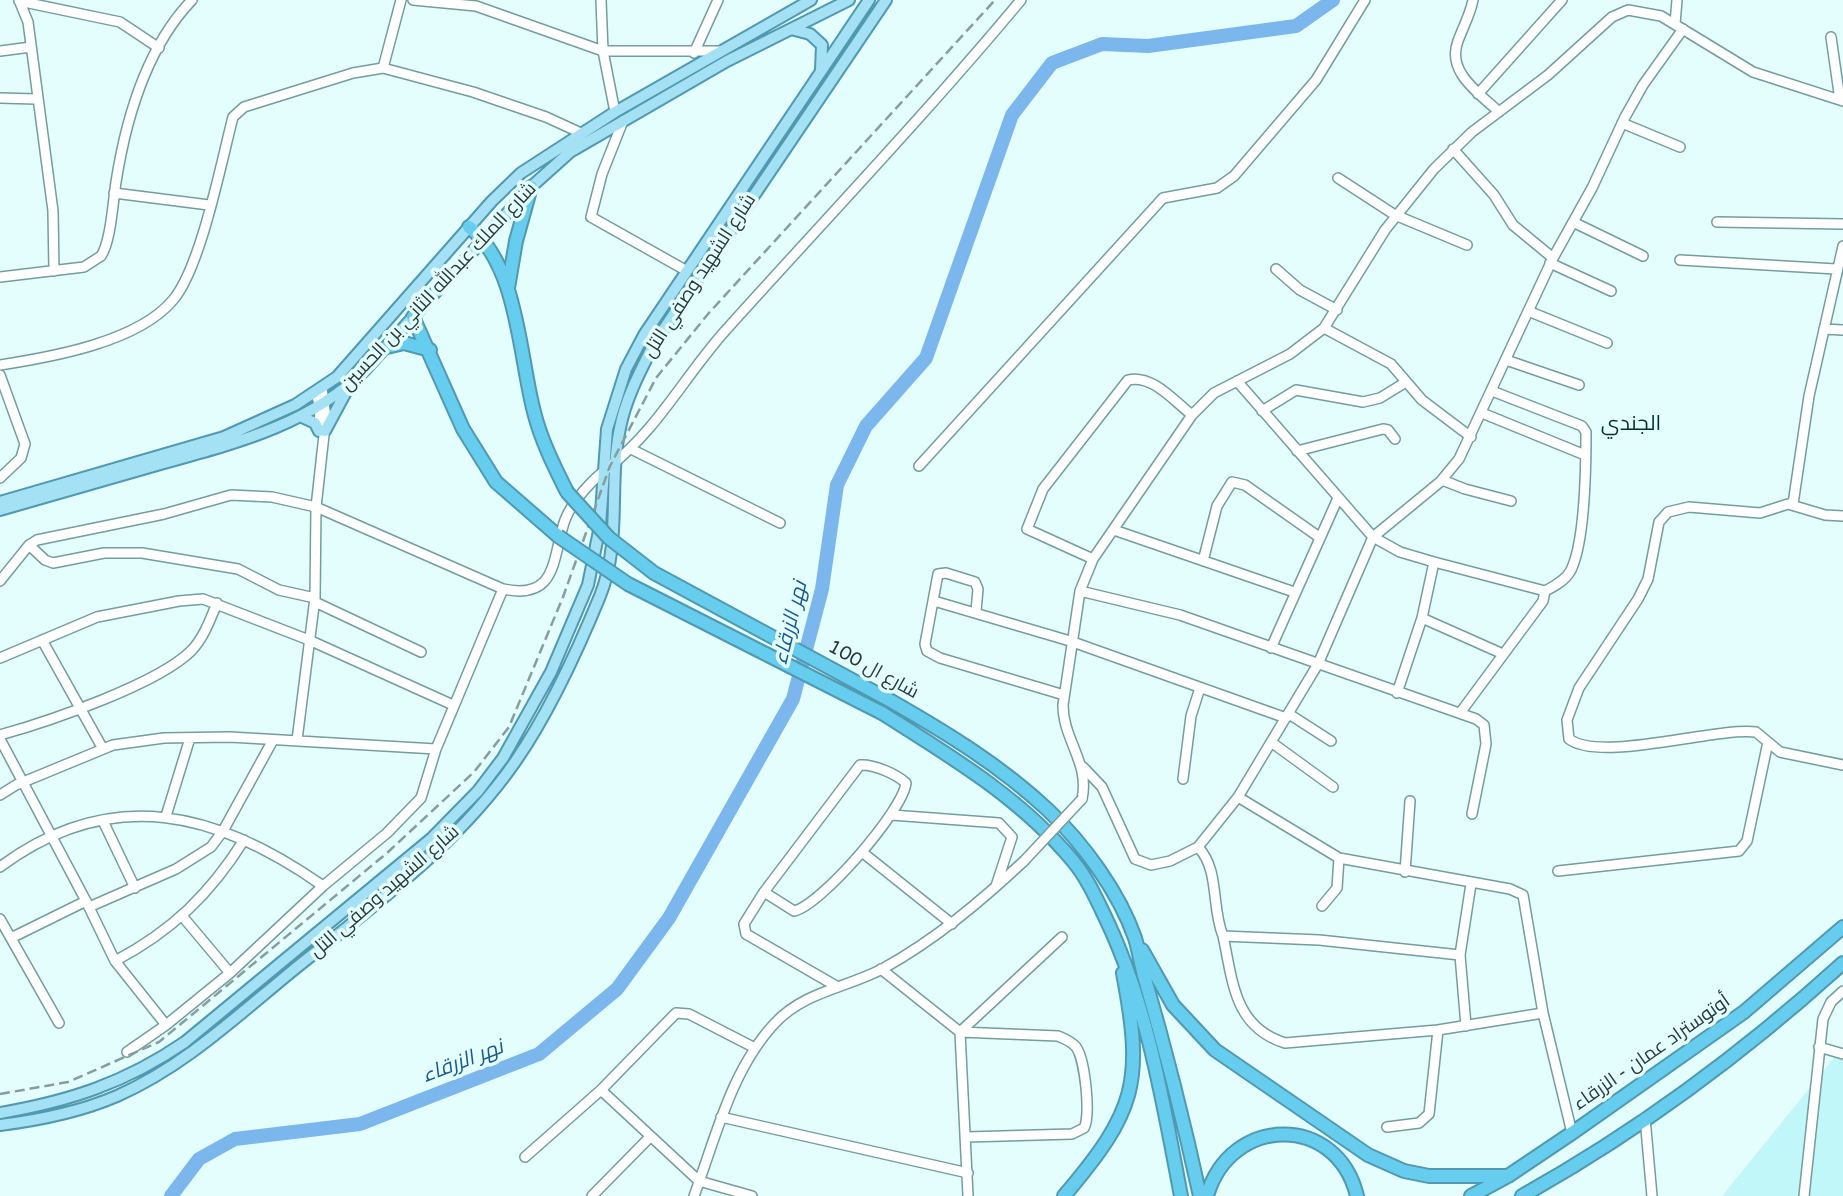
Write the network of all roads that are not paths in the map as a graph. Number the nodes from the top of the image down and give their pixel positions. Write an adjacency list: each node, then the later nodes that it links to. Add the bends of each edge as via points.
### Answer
1 (19, 0): 20 (street); 21 (street, via 120,22)
2 (192, 0): 21 (street)
3 (401, 0): 26 (street)
4 (413, 0): 15 (street)
5 (601, 0): 23 (street)
6 (718, 0): 25 (street)
7 (810, 0): 24 (main road, شارع الملك عبدالله الثاني بن الحسين)
8 (849, 0): 18 (main road, شارع الملك عبدالله الثاني بن الحسين)
9 (869, 0): 27 (main road, شارع الشهيد وصفي التل)
10 (1021, 0): 87 (street, via 712,346)
11 (1365, 0): 91 (street, via 1316,80 1234,176 1217,188 1163,198)
12 (1473, 0): 28 (street, via 1454,59 1458,71)
13 (1562, 0): 28 (street)
14 (1677, 0): 17 (street)
15 (476, 3): 23 (street)
16 (882, 3): 90 (main road, شارع الشهيد وصفي التل, via 655,342 626,404)
17 (1679, 26): 31 (street, via 1741,66); 32 (street, via 1649,12 1621,12); 34 (street)
18 (791, 29): 27 (main road, via 810,34 822,45); 33 (main road, شارع الملك عبدالله الثاني بن الحسين)
19 (1831, 37): 31 (street)
20 (31, 47): 22 (street); 30 (street)
21 (159, 48): 40 (street, via 127,123)
22 (0, 51)
23 (603, 51): 25 (street); 33 (street)
24 (723, 51): 25 (street); 33 (main road, شارع الملك عبدالله الثاني بن الحسين)
25 (694, 53)
26 (383, 68): 35 (street, via 473,92); 41 (street, via 353,73 238,110)
27 (821, 74): 56 (main road, شارع الشهيد وصفي التل)
28 (1478, 93): 32 (street)
29 (0, 98): 30 (street)
30 (36, 99): 55 (street, via 51,197)
31 (1842, 101)
32 (1499, 112): 37 (street)
33 (619, 116): 35 (main road, شارع الملك عبدالله الثاني بن الحسين); 39 (main road, شارع الملك عبدالله الثاني بن الحسين); 56 (street, via 591,217)
34 (1622, 123): 36 (street); 43 (street)
35 (581, 133): 46 (main road, شارع الملك عبدالله الثاني بن الحسين, via 521,173)
36 (1680, 147)
37 (1453, 149): 42 (street); 51 (street, via 1494,195 1513,225)
38 (1338, 178): 42 (street)
39 (531, 187): 47 (main road, شارع الملك عبدالله الثاني بن الحسين); 58 (highway)
40 (114, 192): 41 (street); 55 (street, via 101,256 84,267)
41 (209, 205): 71 (street, via 191,271 162,312 85,346)
42 (1395, 215): 48 (street); 61 (street)
43 (1573, 222): 50 (street); 51 (street)
44 (1717, 222): 45 (street)
45 (1843, 225)
46 (469, 227): 47 (highway, شارع ال 100); 60 (main road, شارع الملك عبدالله الثاني بن الحسين)
47 (484, 239): 58 (highway, شارع ال 100); 63 (main road, شارع الملك عبدالله الثاني بن الحسين)
48 (1467, 246)
49 (1843, 246): 54 (street)
50 (1643, 257)
51 (1552, 260): 59 (street); 62 (street)
52 (1680, 260): 54 (street)
53 (1276, 269): 61 (street, via 1300,290)
54 (1836, 269): 65 (street)
55 (54, 271): 57 (street)
56 (687, 271): 92 (main road, شارع الشهيد وصفي التل, via 626,369 607,429)
57 (0, 277)
58 (508, 288): 179 (highway, شارع ال 100, bridge, via 546,449 567,492 609,538 654,572 891,701 1012,778 1050,812 1091,862)
59 (1611, 291)
60 (402, 306): 63 (main road); 77 (main road, شارع الملك عبدالله الثاني بن الحسين, via 335,379)
61 (1337, 310): 64 (street)
62 (1528, 311): 67 (street); 70 (street)
63 (413, 317): 68 (main road, شارع الملك عبدالله الثاني بن الحسين); 69 (highway, شارع ال 100)
64 (1324, 328): 73 (street, via 1290,354); 74 (street, via 1391,364)
65 (1824, 329): 66 (street); 98 (street)
66 (1843, 330)
67 (1607, 342)
68 (387, 346): 69 (highway, via 404,343); 75 (main road, شارع الملك عبدالله الثاني بن الحسين)
69 (430, 350): 180 (highway, شارع ال 100, bridge, via 463,429 496,482 558,536 628,584 881,713 960,762 1039,823 1074,862 1090,885)
70 (1506, 360): 76 (street); 78 (street)
71 (0, 365)
72 (0, 375): 93 (street, via 24,444 21,458)
73 (1237, 381): 80 (street); 82 (street, via 1214,393)
74 (1406, 382): 80 (street, via 1380,398 1363,402 1296,390); 85 (street)
75 (350, 385): 79 (main road, شارع الملك عبدالله الثاني بن الحسين); 84 (main road)
76 (1578, 385)
77 (318, 390): 79 (street); 97 (main road, شارع الملك عبدالله الثاني بن الحسين, via 281,413 224,438)
78 (1492, 391): 81 (street); 89 (street, via 1581,426 1586,432)
79 (323, 404): 83 (main road, شارع الملك عبدالله الثاني بن الحسين); 84 (street)
80 (1262, 411): 88 (street)
81 (1482, 413): 85 (street); 89 (street)
82 (1192, 415): 103 (street); 107 (street, via 1144,379 1128,380 1044,489 1027,529)
83 (302, 417): 84 (main road, via 315,423); 100 (main road, شارع الملك عبدالله الثاني بن الحسين, via 228,445)
84 (322, 435): 99 (street)
85 (1471, 437): 94 (street)
86 (1395, 439): 88 (street, via 1382,429)
87 (631, 449): 90 (street); 102 (street)
88 (1297, 451): 95 (street)
89 (1585, 455): 113 (street, via 1581,525 1573,563 1565,579)
90 (616, 462): 92 (street); 202 (main road, شارع الشهيد وصفي التل, via 616,525 600,594 529,739 458,831 408,877 176,1064 117,1096 75,1111)
91 (919, 466)
92 (603, 471): 111 (street, via 565,520 549,576 535,589); 199 (main road, شارع الشهيد وصفي التل, via 600,526 576,618 503,758 453,818 149,1067 74,1097)
93 (0, 478)
94 (1442, 480): 96 (street); 105 (street)
95 (1338, 498): 104 (street); 105 (street)
96 (1511, 501)
97 (0, 502)
98 (1793, 504): 101 (street); 141 (street, via 1760,513 1680,508 1663,516 1648,579 1579,688 1566,729 1572,742 1588,745 1649,744 1746,732 1759,733)
99 (316, 507): 106 (street, via 272,497 232,495); 111 (street); 115 (street)
100 (0, 510)
101 (1843, 516)
102 (780, 523)
103 (1114, 530): 107 (street); 108 (street)
104 (1319, 537): 108 (street, via 1245,485 1232,482 1217,506); 114 (street)
105 (1373, 537): 109 (street, via 1400,552); 127 (street)
106 (29, 545): 110 (street); 115 (street, via 54,563 104,553 142,553 238,569 279,590)
107 (1093, 559): 112 (street)
108 (1203, 561): 114 (street)
109 (1434, 562): 113 (street); 119 (street)
110 (0, 581)
111 (503, 589): 131 (street)
112 (1080, 591): 122 (street); 123 (street, via 1180,615)
113 (1545, 591): 125 (street, via 1543,601)
114 (1294, 592): 123 (street)
115 (315, 600): 121 (street); 124 (street)
116 (934, 601): 118 (street); 118 (street, via 936,576 946,573 975,583); 130 (street, via 927,651)
117 (217, 603): 120 (street, via 195,599 97,617); 121 (street); 132 (street, via 198,642 177,664)
118 (976, 611): 122 (street)
119 (1422, 618): 125 (street); 129 (street)
120 (42, 640): 126 (street); 132 (street)
121 (309, 640): 131 (street); 138 (street)
122 (1070, 641): 128 (street); 130 (street)
123 (1271, 648): 127 (street)
124 (421, 652)
125 (1503, 654): 133 (street)
126 (0, 658)
127 (1318, 664): 129 (street); 134 (street)
128 (1199, 688): 134 (street); 146 (street)
129 (1397, 693): 133 (street)
130 (1064, 695): 145 (street, via 1065,724)
131 (453, 705): 142 (street)
132 (79, 707): 135 (street); 143 (street)
133 (1460, 713): 152 (street, via 1476,719 1486,733)
134 (1288, 716): 139 (street); 140 (street)
135 (0, 737): 147 (street)
136 (190, 738): 137 (street); 143 (street, via 134,741); 154 (street)
137 (273, 740): 138 (street); 156 (street)
138 (297, 740): 142 (street)
139 (1331, 741)
140 (1271, 742): 148 (street); 150 (street)
141 (1768, 742): 144 (street, via 1784,753); 163 (street, via 1747,841 1739,851)
142 (436, 748): 166 (street, via 421,798)
143 (103, 749): 147 (street)
144 (1843, 765)
145 (1083, 767): 159 (street, via 1102,787 1135,859 1143,864 1161,863); 167 (street, bridge, via 1082,799)
146 (1182, 779)
147 (24, 781): 149 (street); 157 (street)
148 (1333, 787)
149 (0, 795)
150 (1238, 797): 159 (street); 161 (street)
151 (1409, 801): 164 (street)
152 (1472, 814)
153 (892, 815): 160 (street); 167 (street, via 999,823 1012,837); 169 (street, via 906,783 860,765)
154 (166, 816): 155 (street); 156 (street)
155 (103, 821): 157 (street); 168 (street)
156 (223, 831): 158 (street); 168 (street, via 190,862)
157 (52, 837): 162 (street); 170 (street)
158 (244, 840): 166 (street); 172 (street, via 222,875)
159 (1198, 846): 176 (street, via 1210,861 1215,915)
160 (862, 852): 169 (street, via 798,911); 174 (street)
161 (1339, 858): 164 (street); 171 (street, via 1337,888)
162 (0, 867)
163 (1558, 871)
164 (1405, 872): 165 (street)
165 (1471, 884): 181 (street); 188 (street, via 1523,895)
166 (323, 886): 185 (street)
167 (996, 887): 174 (street)
168 (135, 888): 170 (street)
169 (764, 892): 186 (street, via 744,924 746,933)
170 (88, 904): 178 (street); 182 (street)
171 (1322, 906)
172 (183, 917): 182 (street); 185 (street)
173 (0, 919): 178 (street)
174 (952, 924): 184 (street)
175 (1843, 927): 204 (highway, أوتوستراد عمان - الزرقاء, via 1744,1012)
176 (1223, 936): 181 (street, via 1319,940); 192 (street, via 1239,1004 1266,1037 1296,1042)
177 (1062, 937): 193 (street)
178 (11, 938): 189 (street)
179 (1135, 938): 209 (highway, via 1166,994 1199,1036 1231,1063 1357,1148 1392,1167 1417,1174); 218 (highway, شارع ال 100)
180 (1119, 949): 216 (highway, via 1134,1038 1130,1093 1107,1144); 217 (highway, شارع ال 100, via 1148,1034)
181 (1460, 955): 191 (street)
182 (115, 961): 190 (street)
183 (1843, 963): 201 (highway, via 1765,1029)
184 (881, 969): 186 (street); 193 (street)
185 (230, 973): 190 (street)
186 (836, 986): 195 (street, via 798,1003)
187 (1843, 991): 194 (street, via 1824,1013)
188 (1543, 1013): 191 (street); 204 (street)
189 (59, 1023)
190 (166, 1026): 196 (street)
191 (1466, 1026): 192 (street)
192 (1438, 1030): 203 (street, via 1429,1114 1419,1123)
193 (960, 1032): 205 (street); 205 (street, via 1068,1040 1081,1056 1087,1112 1084,1128 1072,1134)
194 (1819, 1047): 197 (street); 225 (street)
195 (755, 1048): 198 (street, via 689,1014 676,1013); 200 (street)
196 (127, 1052)
197 (1843, 1054)
198 (601, 1090): 206 (street); 207 (street)
199 (0, 1113)
200 (721, 1117): 208 (street); 211 (street)
201 (1645, 1118): 210 (highway); 224 (street)
202 (0, 1125)
203 (1387, 1126)
204 (1572, 1133): 209 (highway, أوتوستراد عمان - الزرقاء)
205 (967, 1137): 208 (street)
206 (650, 1138): 211 (street); 213 (street)
207 (525, 1157)
208 (968, 1173): 215 (street)
209 (1508, 1176): 221 (highway, أوتوستراد عمان - الزرقاء)
210 (1553, 1179): 222 (highway); 223 (highway)
211 (699, 1181): 212 (street); 214 (street)
212 (746, 1195)
213 (592, 1196)
214 (694, 1196)
215 (968, 1196)
216 (1064, 1196)
217 (1181, 1196)
218 (1200, 1196)
219 (1207, 1196): 220 (highway, via 1217,1171 1234,1150 1258,1138 1285,1134 1331,1151 1345,1167)
220 (1357, 1196)
221 (1471, 1196)
222 (1522, 1196)
223 (1534, 1196)
224 (1652, 1196)
225 (1804, 1196)

